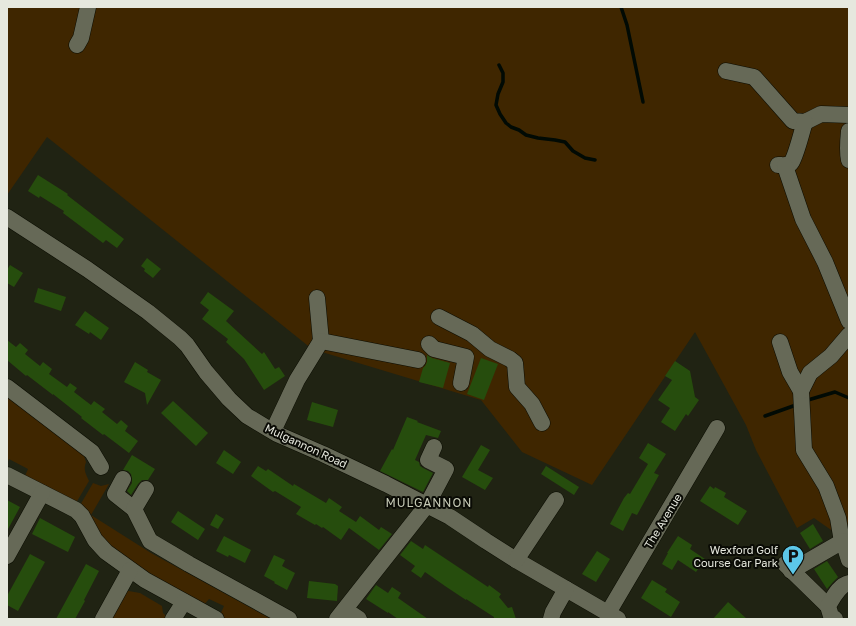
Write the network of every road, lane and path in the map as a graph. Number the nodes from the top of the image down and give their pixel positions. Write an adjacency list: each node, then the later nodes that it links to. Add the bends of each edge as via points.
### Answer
1 (88, 7): 2 (street)
2 (77, 45)
3 (726, 71): 5 (street, via 754,77 793,121)
4 (849, 115): 5 (street, via 821,114)
5 (805, 122): 11 (street, via 791,162 781,165)
6 (849, 131): 7 (street)
7 (849, 160)
8 (7, 217): 22 (street, Mulgannon Road, via 148,312 187,345 229,399 247,416)
9 (317, 298): 13 (street)
10 (439, 316): 20 (street, via 472,334 490,349 515,363 517,387 532,404)
11 (849, 321)
12 (849, 335): 19 (street, via 831,356 810,373)
13 (321, 341): 16 (street); 22 (street, via 297,380)
14 (780, 342): 19 (street, via 790,372)
15 (429, 344): 17 (street, via 434,349 466,357)
16 (418, 360)
17 (461, 383)
18 (7, 386): 24 (street, via 92,452)
19 (801, 391): 32 (street, via 804,450 826,486 838,518)
20 (542, 423)
21 (717, 428): 41 (street, The Avenue)
22 (273, 431): 30 (street, Mulgannon Road)
23 (434, 447): 30 (street, via 428,460 446,469)
24 (101, 467)
25 (11, 474): 28 (street)
26 (123, 479): 31 (street, via 115,494)
27 (146, 488): 31 (street)
28 (42, 493): 33 (street); 36 (street, via 76,510 95,540)
29 (556, 500): 34 (street)
30 (427, 505): 34 (street, Mulgannon Road); 46 (street)
31 (134, 509): 45 (street, via 150,541)
32 (843, 541): 35 (street); 40 (street, via 788,567)
33 (7, 556)
34 (516, 560): 38 (street, Mulgannon Road)
35 (849, 560)
36 (130, 570): 39 (street); 42 (street)
37 (849, 583): 40 (street, via 836,593)
38 (566, 588): 41 (street, Mulgannon Road); 47 (street, via 552,612)
39 (184, 602): 43 (street); 44 (street)
40 (831, 612)
41 (613, 616)
42 (103, 619)
43 (173, 619)
44 (216, 619)
45 (289, 619)
46 (337, 619)
47 (551, 619)

